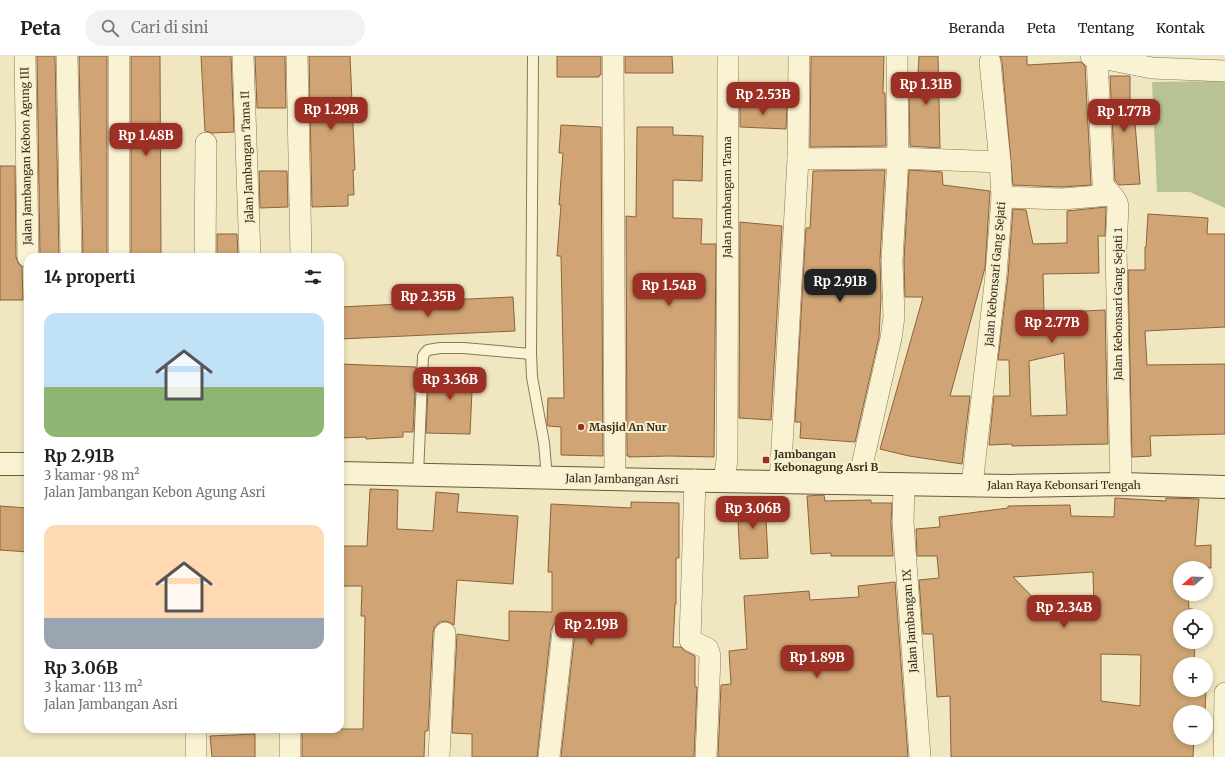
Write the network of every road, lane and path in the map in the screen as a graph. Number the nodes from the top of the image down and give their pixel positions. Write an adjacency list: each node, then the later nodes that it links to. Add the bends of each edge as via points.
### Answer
1 (25, 56): 21 (street, Jalan Jambangan Kebon Agung III)
2 (67, 56): 22 (street)
3 (119, 56): 23 (street)
4 (243, 56): 25 (street, Jalan Jambangan Tama II)
5 (297, 56): 26 (street)
6 (533, 56): 27 (lane)
7 (613, 56): 33 (street)
8 (728, 56): 35 (street, Jalan Jambangan Tama, via 727,452)
9 (799, 56): 17 (street)
10 (897, 56): 16 (street)
11 (1094, 57): 12 (street); 19 (street, Jalan Kebonsari Gang Sejati 1, via 1103,183)
12 (1153, 61): 14 (street)
13 (990, 62): 18 (street, Jalan Kebonsari Gang Sejati)
14 (1225, 71)
15 (206, 143): 24 (street)
16 (898, 158): 17 (street); 18 (street); 37 (street, via 892,260 894,317)
17 (798, 159): 36 (street)
18 (1000, 162): 20 (street, Jalan Kebonsari Gang Sejati)
19 (1111, 195): 20 (street, via 1062,198); 39 (street, Jalan Kebonsari Gang Sejati 1, via 1118,202 1116,249)
20 (1002, 197): 40 (street, Jalan Kebonsari Gang Sejati, via 996,275)
21 (28, 253)
22 (71, 253)
23 (119, 253)
24 (205, 253)
25 (250, 253)
26 (301, 253)
27 (531, 354): 31 (lane, via 464,348 431,349 425,353); 32 (lane, via 532,378 544,443)
28 (0, 464): 29 (street)
29 (24, 464)
30 (344, 473): 31 (street, Jalan Jambangan Asri)
31 (418, 475): 32 (street, Jalan Jambangan Asri)
32 (547, 478): 33 (street, Jalan Jambangan Asri)
33 (615, 479): 34 (street, Jalan Jambangan Asri)
34 (695, 480): 35 (street, Jalan Jambangan Asri); 51 (street, via 690,640 708,649 710,656)
35 (724, 481): 36 (street, Jalan Jambangan Asri)
36 (780, 482): 37 (street, Jalan Jambangan Asri)
37 (858, 483): 38 (street, Jalan Jambangan Asri)
38 (904, 484): 40 (street, Jalan Raya Kebonsari Tengah); 52 (street, Jalan Jambangan IX, via 903,522)
39 (1121, 484): 40 (street, Jalan Raya Kebonsari Tengah); 41 (street, Jalan Raya Kebonsari Tengah)
40 (972, 485)
41 (1225, 487)
42 (563, 631): 50 (street)
43 (446, 632): 49 (street)
44 (1225, 694): 53 (street)
45 (196, 733): 47 (street)
46 (290, 733): 48 (street)
47 (196, 757)
48 (290, 757)
49 (439, 757)
50 (550, 757)
51 (706, 757)
52 (920, 757)
53 (1224, 757)

